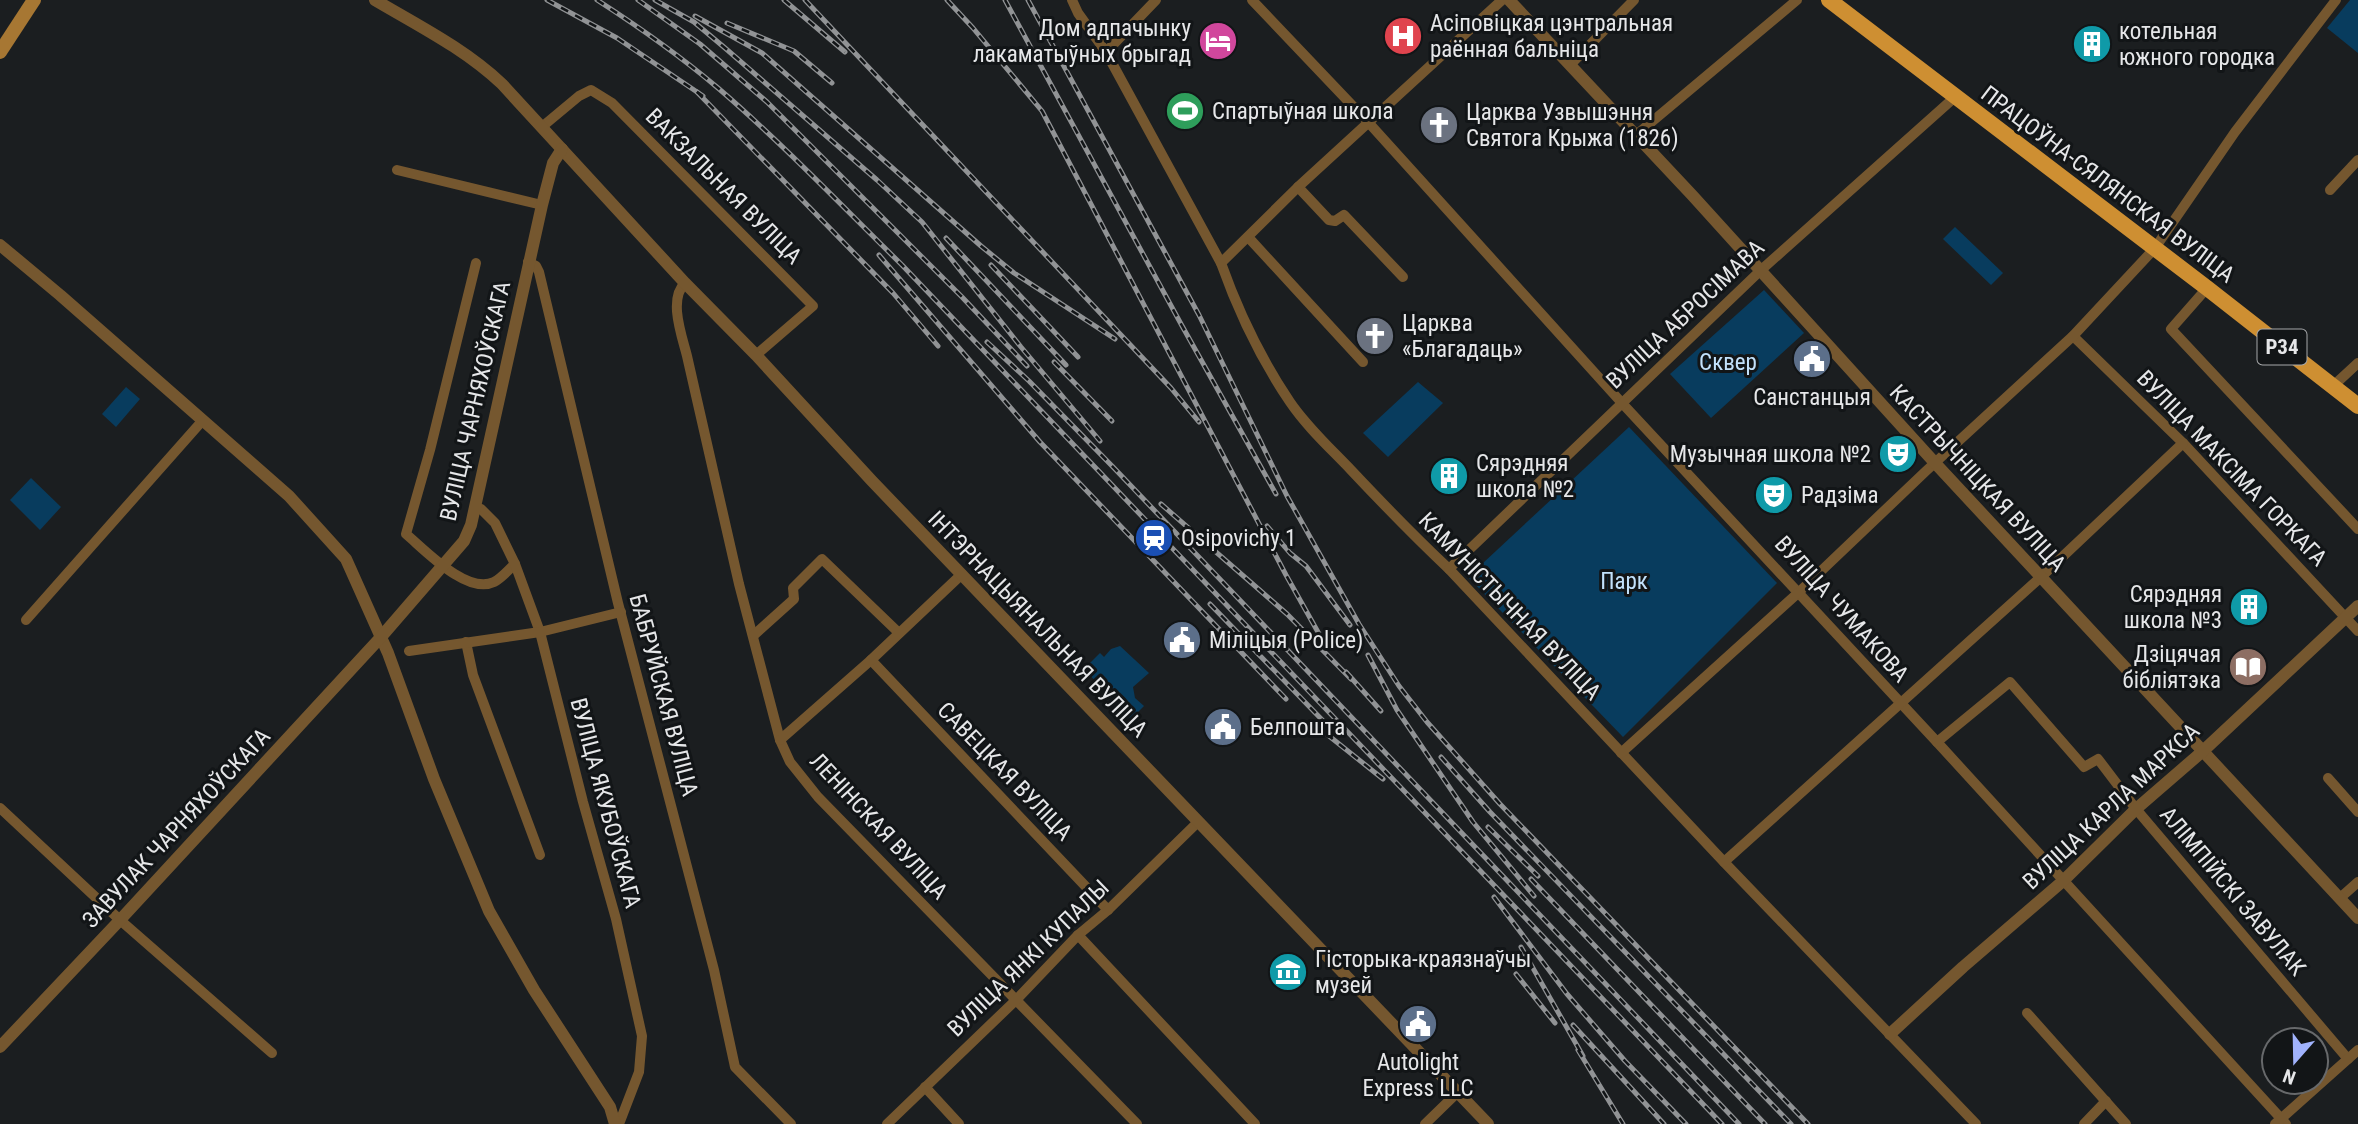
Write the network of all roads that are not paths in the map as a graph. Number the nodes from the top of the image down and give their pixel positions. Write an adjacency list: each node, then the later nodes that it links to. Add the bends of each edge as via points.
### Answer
1 (34, 0): 12 (main road)
2 (375, 0): 17 (street, ІНТЭРНАЦЫЯНАЛЬНАЯ ВУЛІЦА, via 470,56)
3 (1072, 0): 13 (street, КАМУНІСТЫЧНАЯ ВУЛІЦА)
4 (1156, 0): 13 (street)
5 (1252, 0): 16 (street, ВУЛІЦА ЧУМАКОВА)
6 (1502, 0): 16 (street)
7 (1509, 0): 14 (street, КАСТРЫЧНІЦКАЯ ВУЛІЦА)
8 (1634, 0): 14 (street)
9 (1797, 0): 18 (street)
10 (1829, 0): 15 (main road, ПРАЦОЎНА-СЯЛЯНСКАЯ ВУЛІЦА / Р34)
11 (2336, 0): 27 (street, via 2235,132)
12 (0, 52)
13 (1106, 52): 30 (street, КАМУНІСТЫЧНАЯ ВУЛІЦА)
14 (1572, 64): 18 (street, КАСТРЫЧНІЦКАЯ ВУЛІЦА)
15 (1955, 97): 27 (main road, ПРАЦОЎНА-СЯЛЯНСКАЯ ВУЛІЦА / Р34); 31 (street, ВУЛІЦА АБРОСІМАВА)
16 (1368, 122): 22 (street); 40 (street, ВУЛІЦА ЧУМАКОВА)
17 (543, 126): 19 (street, ІНТЭРНАЦЫЯНАЛЬНАЯ ВУЛІЦА); 36 (street, ВАКЗАЛЬНАЯ ВУЛІЦА, via 591,90 612,103 813,306)
18 (1636, 135): 31 (street, КАСТРЫЧНІЦКАЯ ВУЛІЦА)
19 (562, 149): 24 (street, ВУЛІЦА ЧАРНЯХОЎСКАГА, via 553,163); 33 (street, ІНТЭРНАЦЫЯНАЛЬНАЯ ВУЛІЦА)
20 (2358, 160): 23 (street)
21 (397, 170): 24 (street)
22 (1298, 187): 25 (street); 32 (street, via 1329,220 1344,215)
23 (2330, 190)
24 (542, 205): 28 (street, ВУЛІЦА ЧАРНЯХОЎСКАГА)
25 (1248, 237): 30 (street); 37 (street)
26 (0, 245): 42 (street)
27 (2155, 248): 34 (main road, ПРАЦОЎНА-СЯЛЯНСКАЯ ВУЛІЦА / Р34); 35 (street)
28 (528, 262): 45 (street, ВУЛІЦА ЧАРНЯХОЎСКАГА); 54 (street, БАБРУЙСКАЯ ВУЛІЦА, via 539,272)
29 (476, 263): 48 (street, via 406,534)
30 (1221, 263): 49 (street, КАМУНІСТЫЧНАЯ ВУЛІЦА, via 1259,351 1290,403)
31 (1760, 271): 40 (street, ВУЛІЦА АБРОСІМАВА); 44 (street, КАСТРЫЧНІЦКАЯ ВУЛІЦА)
32 (1403, 277)
33 (685, 283): 36 (street, ІНТЭРНАЦЫЯНАЛЬНАЯ ВУЛІЦА); 60 (street, ЛЕНІНСКАЯ ВУЛІЦА, via 677,295 679,319)
34 (2207, 288): 39 (main road, ПРАЦОЎНА-СЯЛЯНСКАЯ ВУЛІЦА / Р34); 46 (street, via 2171,329)
35 (2073, 336): 43 (street, ВУЛІЦА МАКСІМА ГОРКАГА); 44 (street)
36 (756, 355): 50 (street, ІНТЭРНАЦЫЯНАЛЬНАЯ ВУЛІЦА)
37 (1363, 362)
38 (2358, 363): 39 (street)
39 (2332, 387): 41 (main road, ПРАЦОЎНА-СЯЛЯНСКАЯ ВУЛІЦА / Р34)
40 (1621, 402): 49 (street, ВУЛІЦА АБРОСІМАВА); 52 (street, ВУЛІЦА ЧУМАКОВА)
41 (2358, 406)
42 (203, 420): 56 (street); 61 (street, via 289,496 346,559)
43 (2183, 443): 51 (street); 55 (street, ВУЛІЦА МАКСІМА ГОРКАГА)
44 (1935, 463): 51 (street, КАСТРЫЧНІЦКАЯ ВУЛІЦА); 52 (street)
45 (475, 507): 47 (street, ВУЛІЦА ЯКУБОЎСКАГА, via 495,523); 48 (street, ВУЛІЦА ЧАРНЯХОЎСКАГА, via 468,534)
46 (2358, 529)
47 (515, 564): 48 (street, via 495,582 482,585); 58 (street, ВУЛІЦА ЯКУБОЎСКАГА)
48 (444, 566): 61 (street, ВУЛІЦА ЧАРНЯХОЎСКАГА)
49 (1449, 569): 69 (street, КАМУНІСТЫЧНАЯ ВУЛІЦА)
50 (962, 574): 59 (street); 74 (street, ІНТЭРНАЦЫЯНАЛЬНАЯ ВУЛІЦА)
51 (2041, 577): 65 (street); 68 (street, КАСТРЫЧНІЦКАЯ ВУЛІЦА)
52 (1798, 593): 65 (street, ВУЛІЦА ЧУМАКОВА); 69 (street)
53 (2358, 606): 55 (street, ВУЛІЦА КАРЛА МАРКСА)
54 (621, 612): 58 (street); 96 (street, БАБРУЙСКАЯ ВУЛІЦА, via 735,1067)
55 (2346, 618): 57 (street, ВУЛІЦА МАКСІМА ГОРКАГА); 68 (street, ВУЛІЦА КАРЛА МАРКСА)
56 (26, 620)
57 (2358, 631)
58 (540, 632): 62 (street); 95 (street, ВУЛІЦА ЯКУБОЎСКАГА, via 642,1036 639,1072)
59 (900, 633): 60 (street, via 822,559 793,588 793,599); 64 (street)
60 (754, 635): 66 (street, ЛЕНІНСКАЯ ВУЛІЦА)
61 (381, 637): 82 (street, ЗАВУЛАК ЧАРНЯХОЎСКАГА); 95 (street, via 489,911)
62 (466, 642): 63 (street); 75 (street, via 473,675)
63 (409, 650)
64 (871, 660): 66 (street); 80 (street, САВЕЦКАЯ ВУЛІЦА)
65 (1901, 705): 67 (street, ВУЛІЦА ЧУМАКОВА); 76 (street)
66 (780, 740): 84 (street, ЛЕНІНСКАЯ ВУЛІЦА, via 790,762 818,797)
67 (1937, 742): 72 (street, АЛІМПІЙСКІ ЗАВУЛАК, via 2010,682 2084,767 2098,759); 77 (street, ВУЛІЦА ЧУМАКОВА)
68 (2203, 751): 72 (street, ВУЛІЦА КАРЛА МАРКСА); 79 (street, КАСТРЫЧНІЦКАЯ ВУЛІЦА)
69 (1621, 753): 76 (street, КАМУНІСТЫЧНАЯ ВУЛІЦА)
70 (2328, 778): 73 (street)
71 (0, 808): 82 (street)
72 (2136, 809): 77 (street, ВУЛІЦА КАРЛА МАРКСА); 90 (street, АЛІМПІЙСКІ ЗАВУЛАК)
73 (2358, 812)
74 (1198, 822): 80 (street, ВУЛІЦА ЯНКІ КУПАЛЫ); 92 (street, ІНТЭРНАЦЫЯНАЛЬНАЯ ВУЛІЦА)
75 (540, 855)
76 (1724, 862): 86 (street, КАМУНІСТЫЧНАЯ ВУЛІЦА)
77 (2063, 881): 86 (street, ВУЛІЦА КАРЛА МАРКСА); 94 (street, ВУЛІЦА ЧУМАКОВА)
78 (2358, 882): 79 (street)
79 (2340, 898): 81 (street, КАСТРЫЧНІЦКАЯ ВУЛІЦА)
80 (1108, 910): 83 (street, ВУЛІЦА ЯНКІ КУПАЛЫ)
81 (2358, 918)
82 (120, 920): 87 (street, ЗАВУЛАК ЧАРНЯХОЎСКАГА); 89 (street)
83 (1078, 935): 84 (street, ВУЛІЦА ЯНКІ КУПАЛЫ); 100 (street)
84 (1017, 999): 91 (street, ВУЛІЦА ЯНКІ КУПАЛЫ); 99 (street, ЛЕНІНСКАЯ ВУЛІЦА)
85 (2028, 1013): 93 (street)
86 (1890, 1034): 103 (street, КАМУНІСТЫЧНАЯ ВУЛІЦА)
87 (0, 1047)
88 (2358, 1049): 90 (street)
89 (272, 1053)
90 (2348, 1059): 94 (street)
91 (925, 1087): 97 (street, ВУЛІЦА ЯНКІ КУПАЛЫ); 98 (street)
92 (1457, 1093): 101 (street); 102 (street, ІНТЭРНАЦЫЯНАЛЬНАЯ ВУЛІЦА)
93 (2106, 1101): 104 (street); 105 (street)
94 (2280, 1122)
95 (617, 1124)
96 (791, 1124)
97 (887, 1124)
98 (959, 1124)
99 (1137, 1124)
100 (1255, 1124)
101 (1425, 1124)
102 (1488, 1124)
103 (1976, 1124)
104 (2084, 1124)
105 (2126, 1124)

